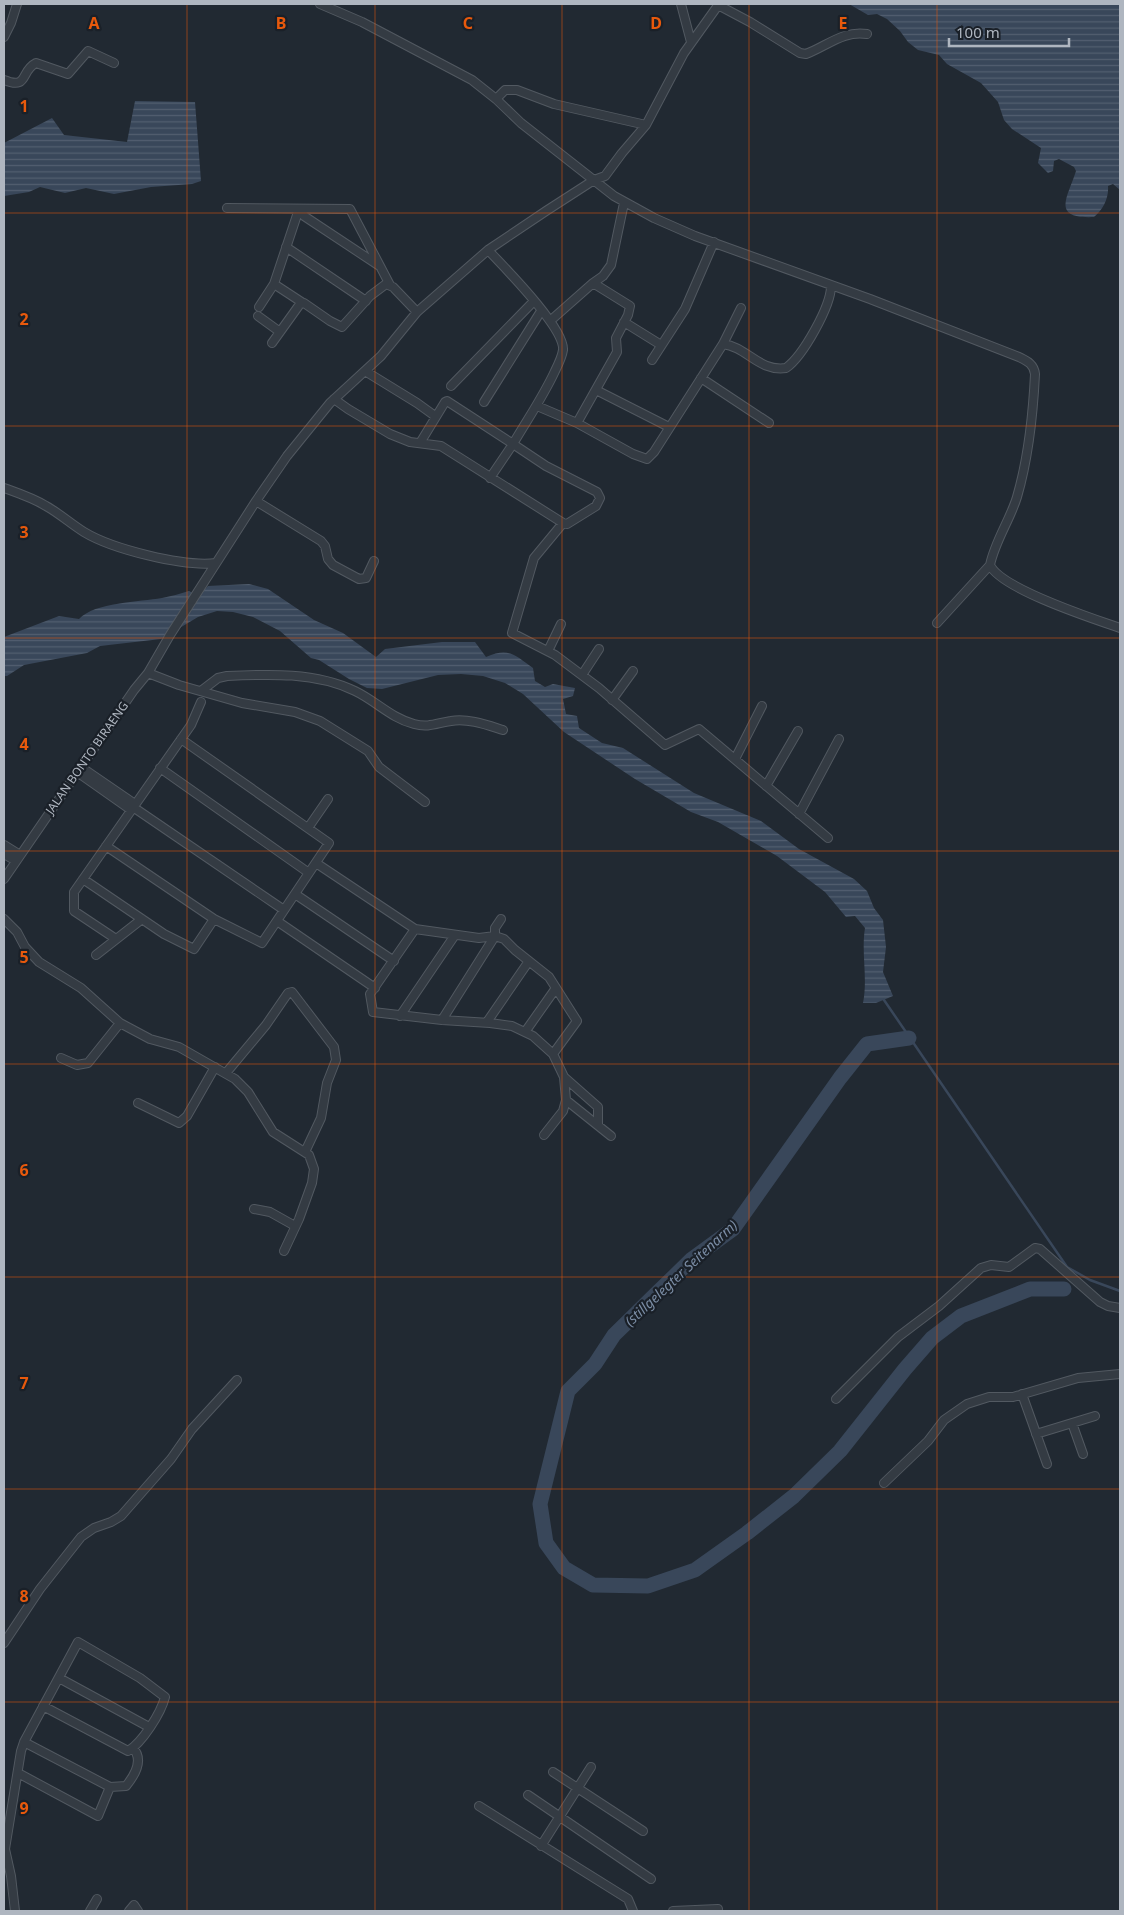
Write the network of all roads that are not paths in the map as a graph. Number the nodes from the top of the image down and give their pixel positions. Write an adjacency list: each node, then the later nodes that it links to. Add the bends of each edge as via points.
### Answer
1 (17, 4): 6 (street)
2 (320, 4): 10 (street, via 362,22 472,80)
3 (681, 4): 7 (street)
4 (719, 4): 5 (street, via 800,53 806,54 852,33); 7 (street, JALAN BONTO BIRAENG)
5 (867, 34)
6 (4, 37)
7 (691, 42): 11 (street, JALAN BONTO BIRAENG)
8 (114, 63): 9 (street, via 88,51 68,74 36,62 22,81 14,84)
9 (4, 80)
10 (496, 99): 11 (street, via 504,90 513,89 554,104); 12 (street)
11 (646, 125): 12 (street, JALAN BONTO BIRAENG, via 608,173)
12 (594, 180): 13 (street); 18 (street, JALAN BONTO BIRAENG)
13 (624, 203): 16 (street, via 676,229); 20 (street, via 611,265)
14 (227, 208): 15 (street)
15 (299, 208): 17 (street); 19 (street, via 304,216); 19 (street, via 350,209)
16 (714, 242): 23 (street); 37 (street, via 685,309)
17 (286, 247): 21 (street); 24 (street)
18 (488, 250): 25 (street); 30 (street, JALAN BONTO BIRAENG)
19 (379, 265): 22 (street)
20 (593, 283): 32 (street); 33 (street, via 630,306)
21 (274, 284): 26 (street); 27 (street)
22 (390, 285): 24 (street, via 385,284); 30 (street)
23 (831, 286): 36 (street, via 820,320 791,364 781,369 765,366); 58 (street, via 1019,356 1032,365 1035,374 1033,407 1025,468 1012,512)
24 (366, 300): 26 (street, via 341,327)
25 (534, 301): 29 (street); 41 (street)
26 (303, 303): 34 (street)
27 (259, 307)
28 (742, 308): 36 (street)
29 (541, 311): 32 (street); 44 (street)
30 (417, 312): 39 (street, JALAN BONTO BIRAENG)
31 (258, 316): 34 (street)
32 (550, 321): 45 (street, via 561,340 563,351)
33 (624, 322): 37 (street); 42 (street, via 616,338 617,352)
34 (280, 332): 35 (street)
35 (272, 343)
36 (724, 344): 40 (street)
37 (661, 345): 38 (street)
38 (652, 360)
39 (365, 371): 43 (street, JALAN BONTO BIRAENG); 46 (street)
40 (701, 378): 47 (street); 49 (street)
41 (451, 386)
42 (596, 390): 48 (street); 49 (street)
43 (334, 399): 50 (street, via 390,434); 54 (street, JALAN BONTO BIRAENG, via 291,450)
44 (484, 402)
45 (537, 406): 48 (street); 51 (street)
46 (435, 416): 50 (street); 51 (street, via 447,401)
47 (770, 423)
48 (577, 424): 49 (street, via 643,459 654,452)
49 (670, 427)
50 (420, 443): 52 (street, via 441,446)
51 (513, 444): 52 (street); 55 (street, via 598,494 600,499 596,506 567,524)
52 (490, 478): 55 (street)
53 (4, 488): 57 (street, via 46,506 84,532 114,546 186,562)
54 (256, 501): 56 (street, via 321,540 331,563 356,578 366,578); 57 (street, JALAN BONTO BIRAENG)
55 (563, 523): 63 (street, via 534,558 512,633)
56 (374, 561)
57 (216, 563): 65 (street, JALAN BONTO BIRAENG)
58 (990, 565): 59 (street); 61 (street, via 998,574 1024,590)
59 (937, 622)
60 (560, 624): 63 (street)
61 (1120, 628)
62 (599, 649): 66 (street)
63 (548, 651): 66 (street)
64 (633, 671): 68 (street)
65 (148, 673): 67 (street); 77 (street, JALAN BONTO BIRAENG)
66 (582, 675): 68 (street)
67 (201, 691): 71 (street, via 218,678 227,676 313,678 356,692 390,715 413,724 431,727 462,720); 80 (street, via 242,703 296,712 320,722 368,751 379,767)
68 (612, 700): 75 (street, via 664,745 699,728)
69 (201, 702): 73 (street)
70 (762, 706): 75 (street)
71 (503, 730)
72 (798, 732): 78 (street)
73 (181, 739): 76 (street); 83 (street)
74 (839, 739): 82 (street)
75 (735, 759): 78 (street)
76 (160, 768): 81 (street); 90 (street)
77 (79, 769): 81 (street); 88 (street, JALAN BONTO BIRAENG)
78 (766, 786): 82 (street)
79 (328, 799): 83 (street)
80 (425, 802)
81 (133, 807): 86 (street); 94 (street)
82 (799, 814): 84 (street)
83 (308, 828): 89 (street, via 330,843)
84 (828, 838)
85 (4, 845): 88 (street)
86 (106, 846): 92 (street); 97 (street)
87 (4, 854): 88 (street)
88 (18, 858): 91 (street, JALAN BONTO BIRAENG)
89 (316, 863): 90 (street); 100 (street)
90 (309, 874): 93 (street)
91 (4, 879)
92 (83, 879): 96 (street); 103 (street, via 74,892 74,911)
93 (295, 894): 94 (street); 105 (street)
94 (284, 910): 99 (street)
95 (4, 919): 112 (street, via 18,932 25,947 39,962 81,988)
96 (142, 919): 97 (street, via 194,948); 103 (street)
97 (214, 919): 99 (street, via 262,943)
98 (501, 919): 102 (street, via 495,928)
99 (277, 921): 107 (street)
100 (416, 929): 101 (street); 105 (street)
101 (456, 935): 102 (street); 109 (street)
102 (495, 936): 106 (street, via 504,939); 110 (street)
103 (116, 939): 104 (street)
104 (96, 955)
105 (394, 961): 107 (street)
106 (529, 961): 108 (street, via 549,977); 111 (street)
107 (375, 988): 109 (street, via 370,994 373,1012)
108 (556, 988): 113 (street); 114 (street, via 577,1021)
109 (400, 1016): 110 (street)
110 (442, 1020): 111 (street)
111 (487, 1022): 113 (street)
112 (120, 1023): 115 (street, via 88,1063 77,1065); 116 (street, via 150,1039 179,1046)
113 (525, 1032): 114 (street)
114 (553, 1054): 118 (street)
115 (60, 1058)
116 (215, 1067): 117 (street); 120 (street, via 187,1116 179,1123)
117 (226, 1074): 124 (street, via 248,1092 273,1132); 124 (street, via 288,992 292,992 334,1047 336,1055 320,1118)
118 (564, 1077): 119 (street); 121 (street, via 598,1107)
119 (566, 1100): 121 (street); 122 (street, via 563,1111)
120 (138, 1103)
121 (598, 1125): 123 (street)
122 (544, 1135)
123 (611, 1136)
124 (305, 1152): 126 (street, via 312,1160 314,1176)
125 (254, 1209): 126 (street, via 270,1212)
126 (296, 1226): 127 (street)
127 (284, 1251)
128 (1120, 1308): 132 (street, via 1100,1302 1035,1248 1009,1268 981,1268 898,1337)
129 (1120, 1374): 131 (street, via 1078,1378)
130 (237, 1380): 139 (street, via 121,1516 81,1537)
131 (1022, 1394): 135 (street); 138 (street, via 979,1399 957,1409)
132 (836, 1399)
133 (1095, 1416): 134 (street)
134 (1072, 1423): 135 (street); 136 (street)
135 (1036, 1434): 137 (street)
136 (1083, 1454)
137 (1046, 1464)
138 (884, 1483)
139 (4, 1642)
140 (59, 1678): 141 (street); 142 (street); 142 (street, via 78,1642 140,1678 165,1697 162,1708)
141 (43, 1706): 143 (street); 144 (street, via 128,1751)
142 (149, 1727): 144 (street)
143 (24, 1742): 147 (street); 148 (street)
144 (133, 1748): 148 (street, via 139,1759 133,1778 126,1786)
145 (590, 1767): 149 (street)
146 (553, 1772): 149 (street)
147 (18, 1773): 148 (street, via 98,1816); 155 (street, via 6,1841)
148 (110, 1787)
149 (577, 1787): 152 (street); 153 (street)
150 (528, 1795): 152 (street)
151 (478, 1806): 154 (street)
152 (559, 1816): 154 (street); 156 (street)
153 (643, 1831)
154 (541, 1846): 163 (street, via 628,1899)
155 (7, 1875): 159 (street)
156 (651, 1879)
157 (98, 1899): 160 (street)
158 (718, 1909): 164 (street)
159 (15, 1911)
160 (90, 1911)
161 (129, 1911): 162 (street, via 134,1905)
162 (138, 1911)
163 (633, 1911)
164 (673, 1911)

